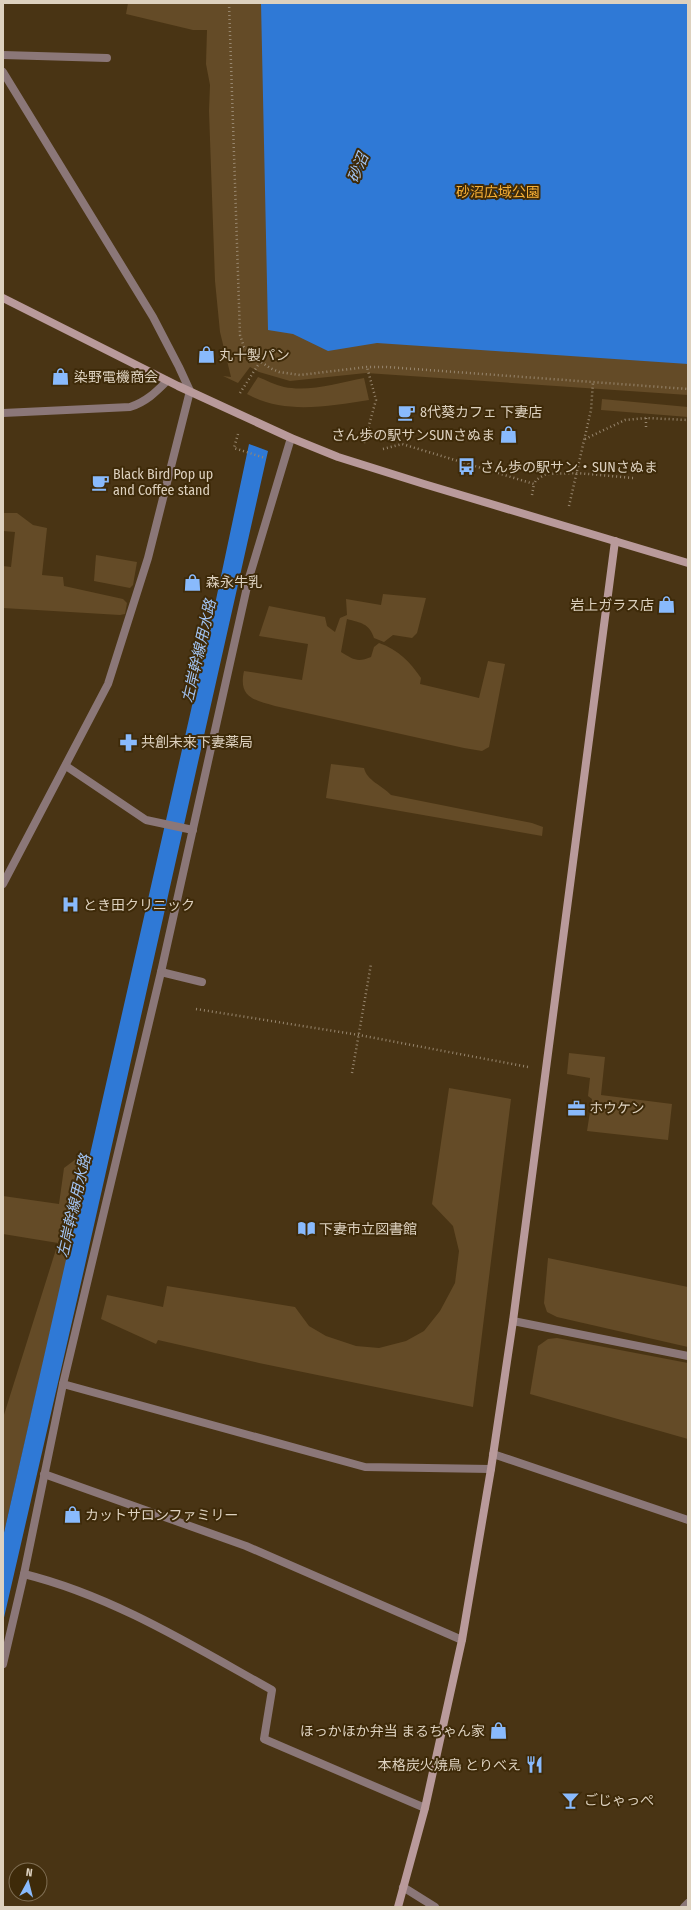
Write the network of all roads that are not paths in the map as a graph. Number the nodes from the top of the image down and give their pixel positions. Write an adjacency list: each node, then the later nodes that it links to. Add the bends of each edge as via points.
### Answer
1 (3, 55): 2 (street)
2 (107, 58)
3 (3, 72): 6 (street, via 153,317)
4 (3, 298): 5 (street)
5 (168, 381): 6 (street); 7 (street, via 149,398 130,407)
6 (190, 391): 8 (street); 11 (street, via 148,558 108,684)
7 (3, 413)
8 (291, 438): 9 (street, via 424,484); 12 (street, via 249,578)
9 (615, 541): 10 (street); 16 (street)
10 (688, 563)
11 (66, 766): 12 (street, via 146,820); 13 (street)
12 (193, 830): 14 (street)
13 (3, 884)
14 (161, 972): 15 (street); 18 (street)
15 (202, 982)
16 (513, 1321): 17 (street); 19 (street)
17 (688, 1356)
18 (63, 1384): 20 (street, via 365,1467); 21 (street)
19 (493, 1454): 20 (street); 22 (street)
20 (491, 1469): 24 (street)
21 (44, 1474): 23 (street); 24 (street, via 246,1546)
22 (688, 1520)
23 (24, 1574): 25 (street); 26 (street, via 57,1582 153,1624 272,1690 264,1739)
24 (462, 1640): 26 (street)
25 (3, 1664)
26 (425, 1808): 27 (street)
27 (404, 1887): 29 (street); 30 (street)
28 (688, 1903): 31 (street)
29 (398, 1907)
30 (435, 1907)
31 (684, 1907)

